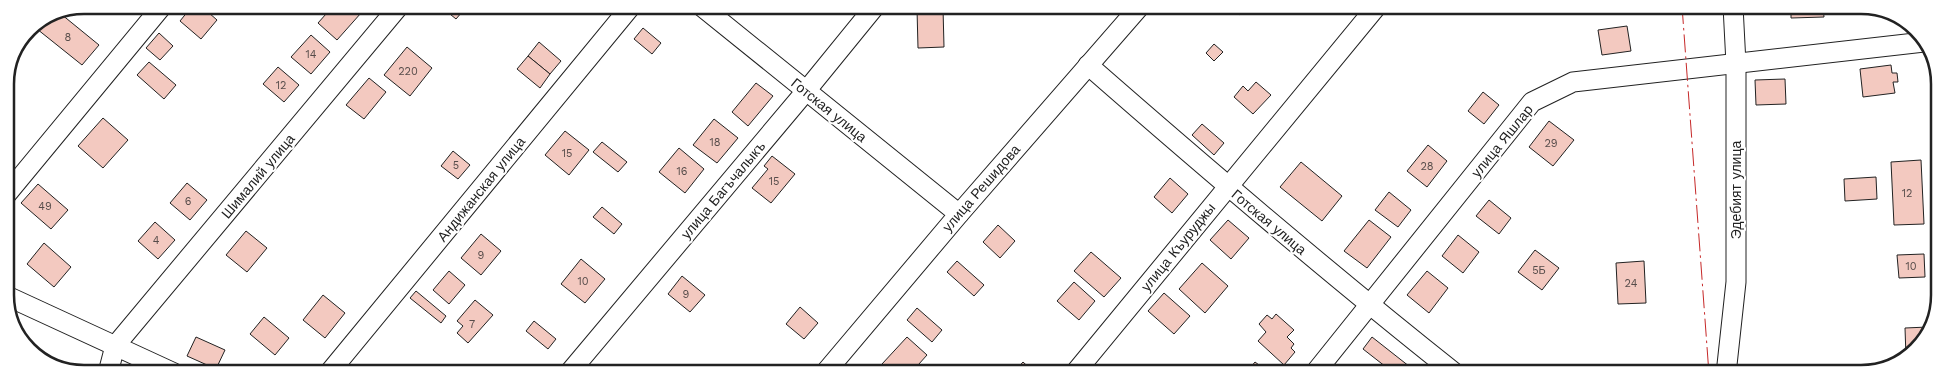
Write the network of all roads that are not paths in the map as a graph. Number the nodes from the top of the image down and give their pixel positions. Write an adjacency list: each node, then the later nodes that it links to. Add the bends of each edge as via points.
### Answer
1 (156, 14): 13 (street)
2 (393, 14): 18 (street, Шималий улица)
3 (625, 14): 21 (street, Андижанская улица)
4 (711, 14): 12 (street, Готская улица)
5 (869, 14): 12 (street, улица Багъчалыкъ)
6 (1133, 14): 10 (street, улица Решидова)
7 (1370, 14): 14 (street, улица Къуруджы)
8 (1733, 14): 11 (street, Эдебият улица)
9 (1918, 43): 11 (street, улица Яшлар)
10 (1088, 64): 14 (street, Готская улица); 15 (street, улица Решидова)
11 (1736, 64): 17 (street, улица Яшлар, via 1572,82 1532,102); 27 (street, Эдебият улица, via 1736,282)
12 (806, 91): 15 (street, Готская улица); 22 (street, улица Багъчалыкъ)
13 (14, 185)
14 (1227, 187): 17 (street, Готская улица); 24 (street, улица Къуруджы)
15 (959, 214): 23 (street, улица Решидова)
16 (14, 299): 18 (street)
17 (1370, 306): 25 (street, улица Яшлар); 26 (street, Готская улица)
18 (116, 346): 19 (street); 20 (street)
19 (110, 365)
20 (157, 365)
21 (337, 365)
22 (576, 365)
23 (832, 365)
24 (1081, 365)
25 (1321, 365)
26 (1445, 365)
27 (1727, 365)

